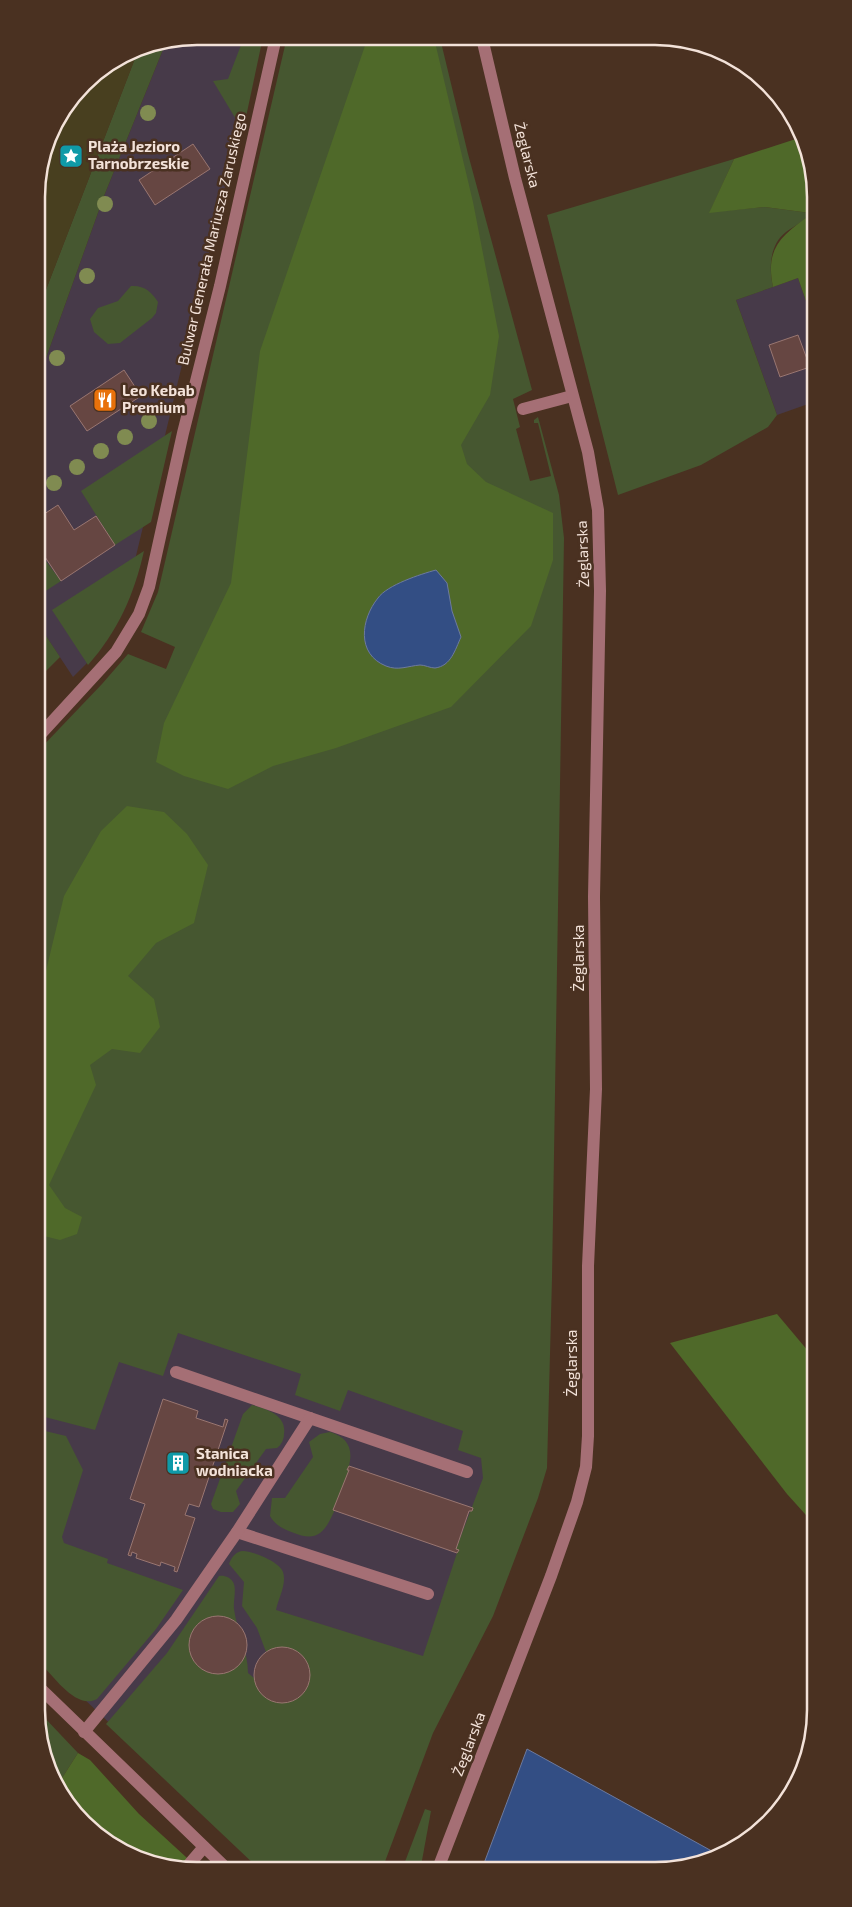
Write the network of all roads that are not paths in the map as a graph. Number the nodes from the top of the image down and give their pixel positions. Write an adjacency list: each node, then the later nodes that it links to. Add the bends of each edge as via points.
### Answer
1 (274, 45): 5 (street, Bulwar Generała Mariusza Zaruskiego, via 150,588 116,652)
2 (484, 45): 3 (street, Żeglarska)
3 (572, 396): 4 (street); 16 (street, Żeglarska, via 588,452 598,510 600,590 594,897 596,1089 588,1266 586,1467 551,1576)
4 (523, 409)
5 (45, 729)
6 (176, 1372): 7 (street)
7 (310, 1418): 8 (street); 9 (street)
8 (467, 1472)
9 (237, 1532): 10 (street); 12 (street, via 176,1620)
10 (428, 1594)
11 (45, 1693): 12 (street)
12 (84, 1732): 13 (street)
13 (204, 1847): 14 (street); 15 (street)
14 (191, 1862)
15 (220, 1862)
16 (442, 1862)

